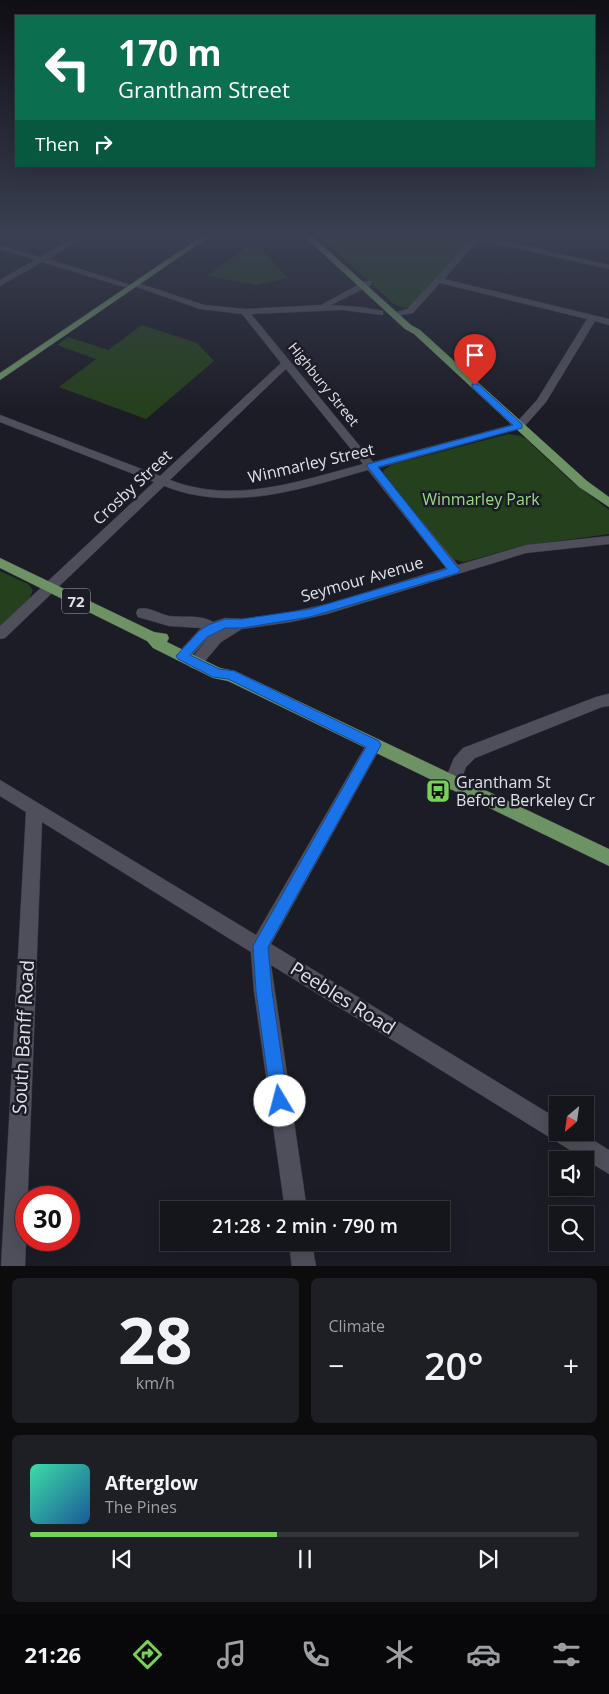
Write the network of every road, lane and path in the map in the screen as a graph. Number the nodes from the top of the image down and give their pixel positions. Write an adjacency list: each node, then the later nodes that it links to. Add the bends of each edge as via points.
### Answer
1 (112, 295): 15 (main road)
2 (113, 295): 16 (main road)
3 (164, 295): 9 (street, via 206,307)
4 (344, 295): 8 (street)
5 (376, 295): 11 (main road)
6 (425, 295): 11 (street, via 410,311)
7 (500, 295): 12 (street)
8 (320, 307): 9 (street); 10 (street, via 358,308)
9 (245, 312): 14 (street, Highbury Street)
10 (380, 313)
11 (398, 314): 18 (main road, via 408,327)
12 (592, 318): 13 (street); 18 (street, via 541,402)
13 (609, 322)
14 (287, 363): 19 (street, Highbury Street); 20 (street, Crosby Street)
15 (0, 371)
16 (0, 377)
17 (0, 418): 20 (street, Winmarley Street)
18 (519, 426): 19 (street, Winmarley Street); 21 (main road)
19 (372, 466): 20 (street, Winmarley Street, via 252,495 202,494); 24 (street, Highbury Street)
20 (161, 482): 25 (street, Crosby Street)
21 (609, 503)
22 (609, 540): 24 (street, Seymour Avenue, via 526,549)
23 (0, 563): 25 (main road, 72)
24 (455, 570): 27 (street, Seymour Avenue, via 327,609)
25 (49, 588): 29 (street, Crosby Street); 30 (main road, 72, via 152,637 158,644)
26 (143, 613): 28 (street, Seymour Avenue)
27 (242, 624): 28 (street, Seymour Avenue, via 225,623); 31 (street, Seymour Avenue, via 216,638)
28 (212, 628): 30 (street)
29 (0, 634)
30 (185, 653): 31 (main road, 72)
31 (198, 659): 33 (main road, 72, via 218,674 230,674)
32 (609, 700): 34 (street, via 601,700 469,753 460,763)
33 (374, 745): 34 (main road, 72); 38 (street)
34 (452, 782): 37 (main road, 72)
35 (0, 787): 36 (street, Peebles Road)
36 (34, 808): 38 (street, Peebles Road); 44 (street, South Banff Road)
37 (609, 858)
38 (260, 946): 39 (street, Peebles Road); 42 (street)
39 (549, 1126)
40 (574, 1141): 41 (street, Peebles Road)
41 (609, 1163)
42 (295, 1201)
43 (302, 1251): 45 (street)
44 (13, 1266)
45 (304, 1266)

